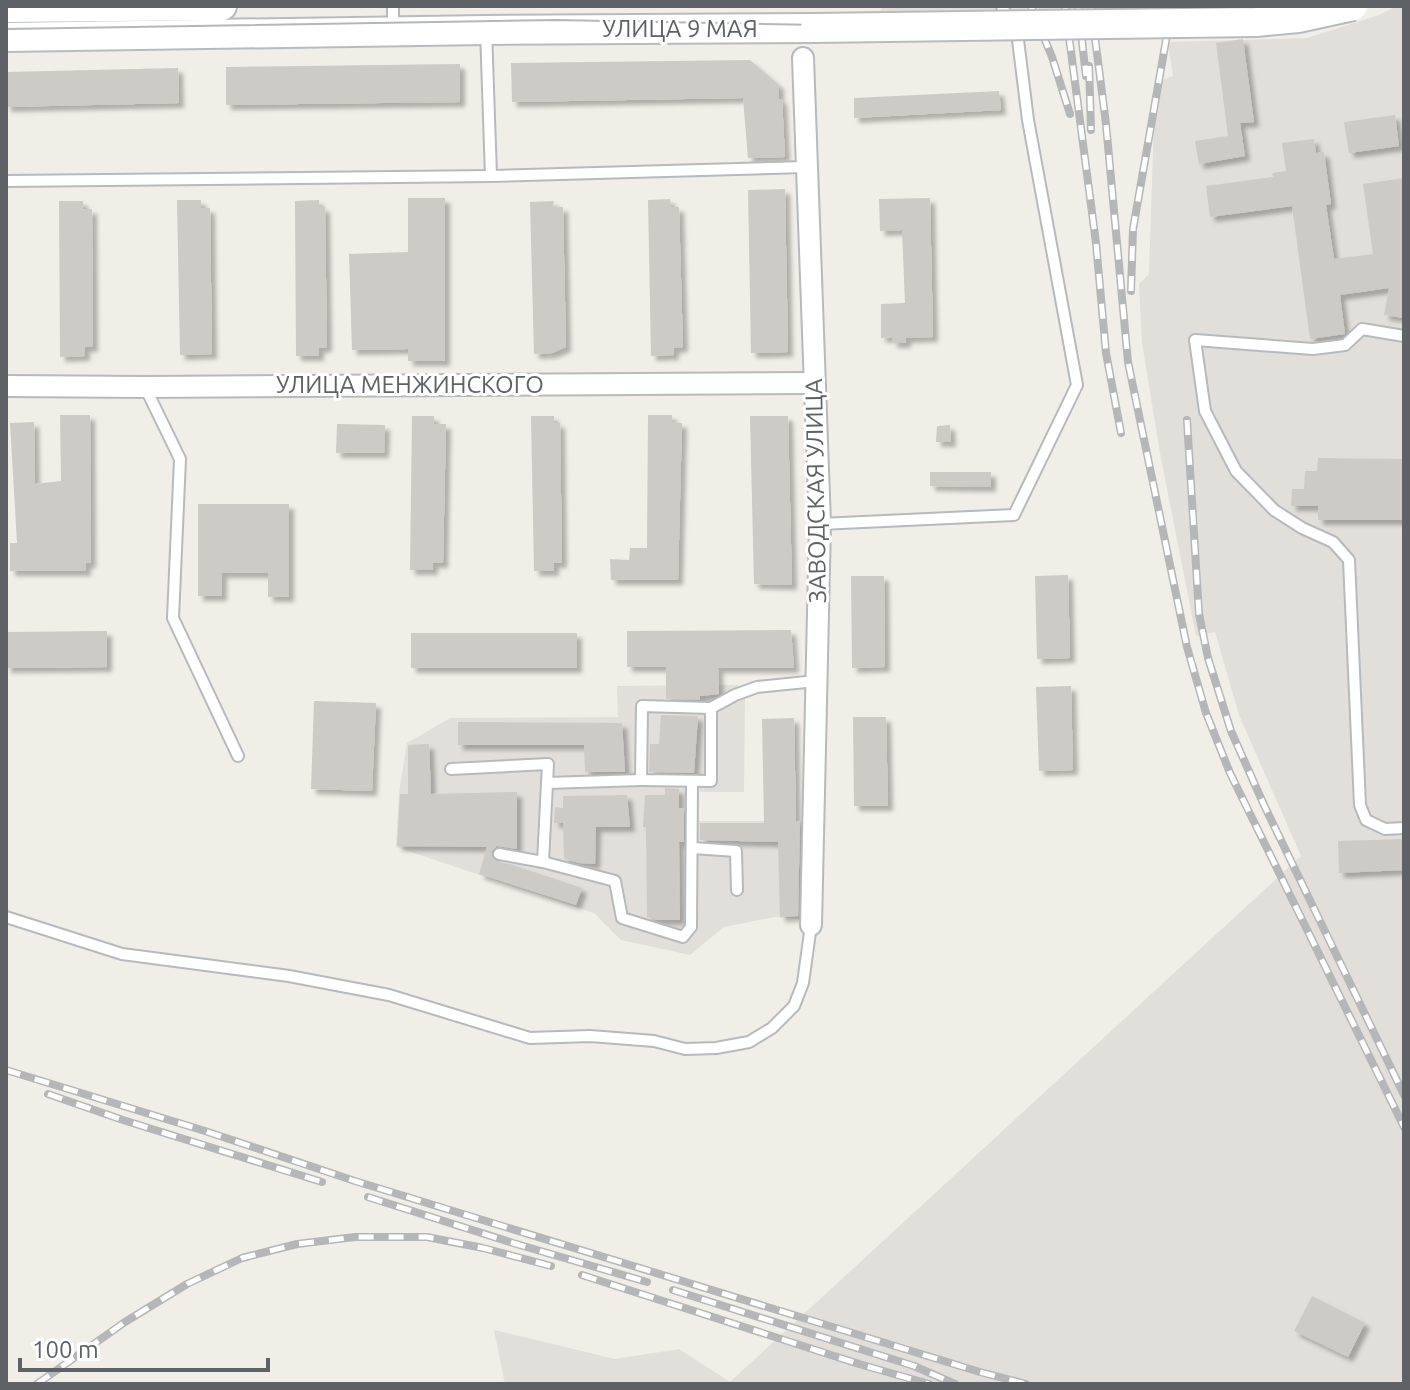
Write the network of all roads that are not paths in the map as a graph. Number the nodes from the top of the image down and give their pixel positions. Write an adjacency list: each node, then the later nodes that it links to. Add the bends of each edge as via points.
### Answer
1 (222, 6): 4 (main road)
2 (1002, 6): 16 (lane, via 1018,40 1077,385 1014,515)
3 (1353, 6): 6 (main road, УЛИЦА 9 МАЯ, bridge, via 1256,22)
4 (6, 8)
5 (393, 19): 6 (main road, УЛИЦА 9 МАЯ); 7 (main road, УЛИЦА 9 МАЯ)
6 (486, 30): 10 (lane)
7 (6, 37)
8 (803, 58): 9 (street, ЗАВОДСКАЯ УЛИЦА)
9 (806, 167): 10 (lane); 13 (street, ЗАВОДСКАЯ УЛИЦА)
10 (491, 176): 11 (lane)
11 (6, 181)
12 (1404, 336): 24 (lane, via 1362,329 1345,345 1313,349 1195,340 1205,411 1236,471 1274,510 1333,542 1349,560 1360,805 1366,820 1385,829)
13 (814, 383): 15 (street, УЛИЦА МЕНЖИНСКОГО); 16 (street, ЗАВОДСКАЯ УЛИЦА)
14 (6, 386): 15 (street, УЛИЦА МЕНЖИНСКОГО)
15 (145, 387): 19 (lane, via 180,459 173,618)
16 (820, 524): 17 (street, ЗАВОДСКАЯ УЛИЦА)
17 (816, 681): 18 (lane, via 757,687); 30 (street, ЗАВОДСКАЯ УЛИЦА)
18 (711, 708): 21 (lane, via 642,706); 22 (lane, via 711,781)
19 (238, 756)
20 (451, 769): 23 (lane, via 548,764)
21 (641, 780): 22 (lane); 23 (lane)
22 (692, 782): 25 (lane)
23 (547, 783): 27 (lane)
24 (1404, 828)
25 (692, 848): 27 (lane, via 691,927 683,937 622,918 615,881); 28 (lane, via 736,851)
26 (499, 854): 27 (lane)
27 (543, 862)
28 (737, 890)
29 (6, 917): 30 (lane, via 122,954 389,995 530,1038 590,1036 685,1049 749,1042 772,1028 794,1006 803,983)
30 (811, 925)

